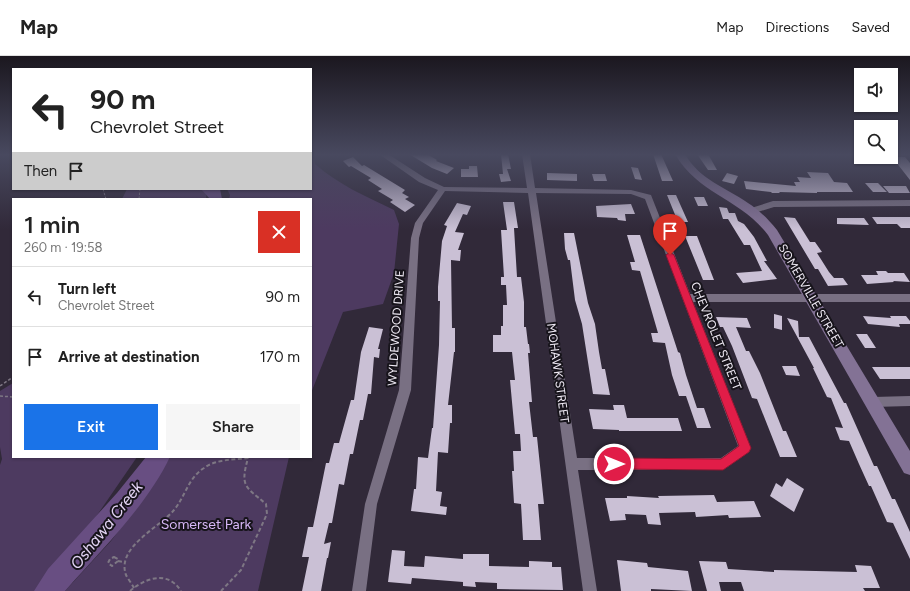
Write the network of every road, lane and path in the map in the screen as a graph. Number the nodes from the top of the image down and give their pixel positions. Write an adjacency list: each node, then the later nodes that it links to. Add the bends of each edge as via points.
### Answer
1 (420, 179): 4 (street)
2 (530, 179): 5 (street, MOHAWK STREET)
3 (700, 179): 7 (street, SOMERVILLE STREET)
4 (443, 189): 5 (street); 25 (street, WYLDEWOOD DRIVE, via 419,223 415,238 405,390 371,504)
5 (532, 191): 8 (street, CHEVROLET STREET, via 632,192 648,197); 17 (street, MOHAWK STREET)
6 (910, 203): 7 (street, via 773,204)
7 (751, 211): 9 (street, SOMERVILLE STREET, via 777,238)
8 (686, 298): 9 (street); 17 (street, CHEVROLET STREET, via 746,448 723,464)
9 (812, 298): 10 (street); 16 (street, SOMERVILLE STREET)
10 (910, 298)
11 (12, 379): 12 (path)
12 (0, 386)
13 (0, 396): 14 (path)
14 (12, 397)
15 (910, 401): 16 (street)
16 (873, 402): 18 (street, SOMERVILLE STREET)
17 (571, 464): 26 (street, MOHAWK STREET)
18 (910, 467)
19 (118, 561): 19 (path, via 114,557 108,563 112,566); 20 (path)
20 (124, 562): 21 (path, via 127,579); 24 (path, via 135,542 175,509 191,479 202,469 216,462 248,458 243,482 266,504 267,514 241,570)
21 (134, 588): 22 (path); 23 (path, via 157,577 165,578)
22 (130, 591)
23 (181, 591)
24 (221, 591)
25 (359, 591)
26 (590, 591)

